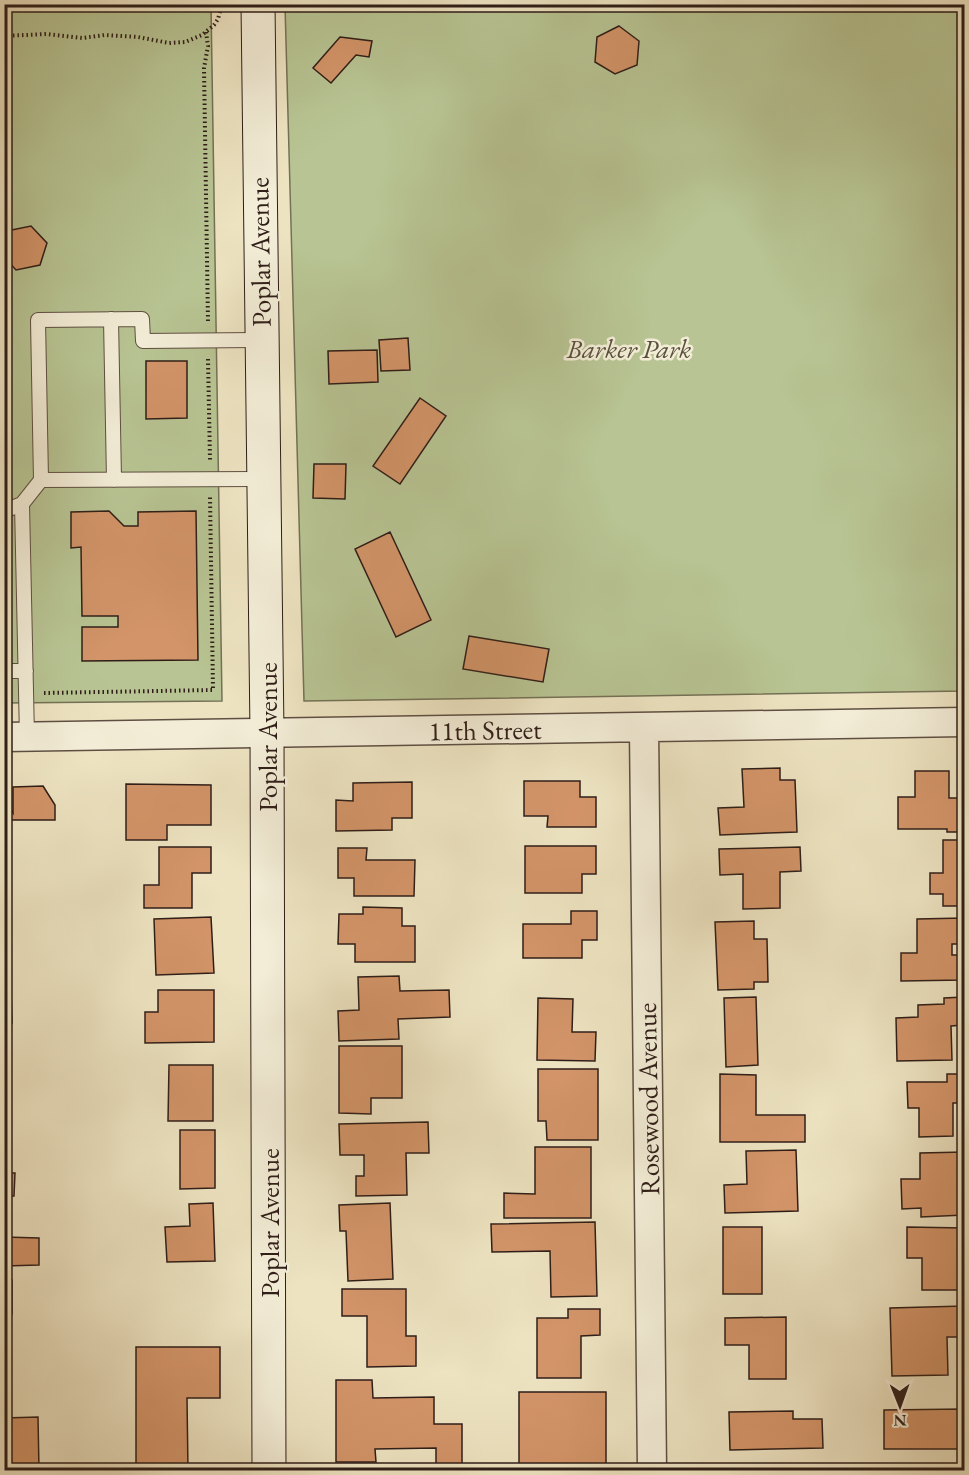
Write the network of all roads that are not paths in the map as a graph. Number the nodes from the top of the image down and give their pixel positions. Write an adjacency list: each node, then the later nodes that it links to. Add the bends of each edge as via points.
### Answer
1 (258, 4): 3 (main road, Poplar Avenue)
2 (111, 319): 3 (lane, via 142,319 142,341); 5 (lane, via 38,320); 6 (lane)
3 (262, 340): 4 (main road, Poplar Avenue)
4 (263, 479): 6 (lane); 13 (main road, Poplar Avenue)
5 (41, 480): 6 (lane); 7 (lane)
6 (114, 480)
7 (22, 504): 8 (lane); 10 (lane)
8 (4, 511)
9 (4, 671): 10 (lane)
10 (26, 671): 14 (lane, via 27,693)
11 (964, 722): 12 (street, 11th Street)
12 (644, 727): 13 (street, 11th Street); 16 (street, Rosewood Avenue)
13 (267, 733): 14 (street, 11th Street); 15 (main road, Poplar Avenue)
14 (16, 737)
15 (269, 1470)
16 (652, 1470)

